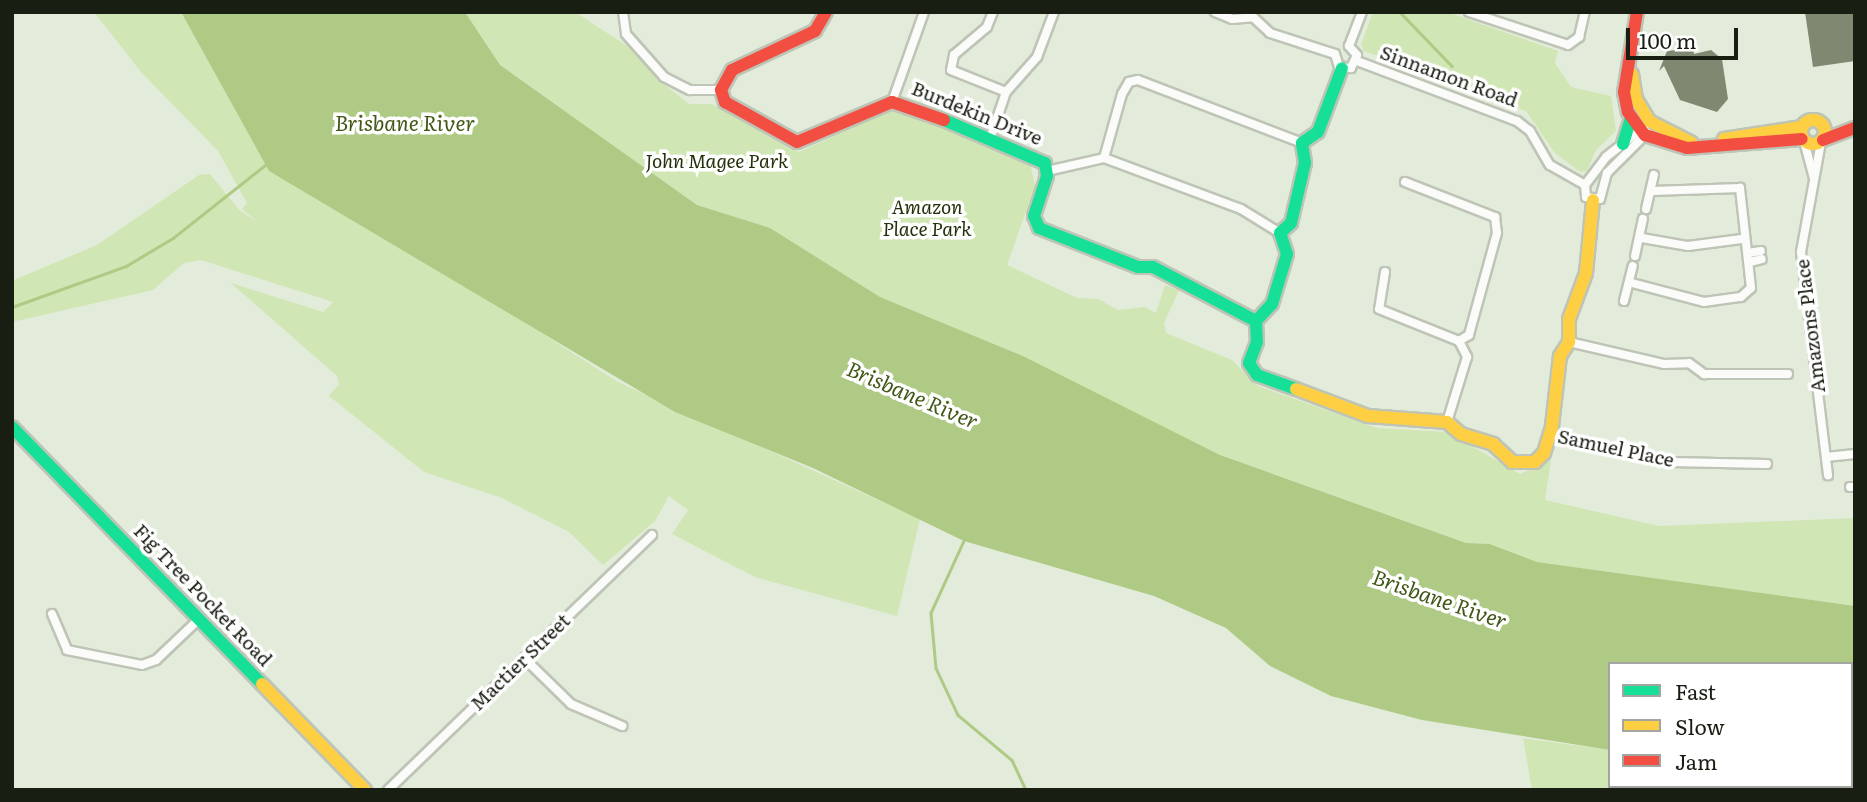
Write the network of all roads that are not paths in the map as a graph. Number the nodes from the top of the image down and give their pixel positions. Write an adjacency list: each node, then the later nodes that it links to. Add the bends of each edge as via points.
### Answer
1 (623, 12): 17 (street, via 626,34 664,77 690,90)
2 (826, 12): 17 (main road, via 815,31 732,70)
3 (924, 12): 19 (street)
4 (993, 12): 18 (street, via 987,27 954,55 951,70)
5 (1054, 12): 18 (street, via 1037,57)
6 (1215, 12): 12 (street, via 1232,19)
7 (1362, 12): 13 (street)
8 (1469, 12): 9 (street, via 1568,45 1579,37)
9 (1585, 12)
10 (1637, 12): 20 (main road, via 1624,82)
11 (1645, 12): 21 (main road, via 1632,80)
12 (1254, 15): 14 (street, via 1270,33)
13 (1349, 46): 14 (street); 15 (street)
14 (1335, 54): 16 (street)
15 (1356, 61): 16 (street); 35 (street, Sinnamon Road, via 1517,121 1530,131 1550,165)
16 (1342, 68): 26 (main road, via 1318,132)
17 (721, 90): 19 (main road, Burdekin Drive, via 730,106 797,142)
18 (1006, 92): 24 (street)
19 (892, 102): 24 (main road, Burdekin Drive)
20 (1631, 118): 21 (main road); 27 (main road)
21 (1647, 128): 23 (main road, via 1687,148); 27 (street); 34 (street, via 1616,161)
22 (1855, 128): 25 (main road)
23 (1803, 135): 25 (main road); 25 (main road, via 1811,120 1821,122); 31 (street, Amazons Place)
24 (991, 136): 29 (main road, Burdekin Drive, via 1042,158)
25 (1822, 141): 31 (street, Amazons Place)
26 (1302, 143): 28 (street, via 1138,80 1129,82 1122,94); 40 (main road, via 1305,163 1291,223)
27 (1623, 144): 32 (street)
28 (1104, 158): 29 (street); 40 (street, via 1241,209)
29 (1047, 171): 50 (main road, Burdekin Drive, via 1034,216 1039,228 1138,267 1153,267 1204,290)
30 (1654, 174): 36 (street)
31 (1814, 178): 58 (street, Amazons Place, via 1801,252)
32 (1593, 180): 34 (street); 35 (street)
33 (1405, 183): 51 (street, via 1495,217 1497,233 1469,335)
34 (1603, 184): 37 (street, via 1602,197)
35 (1585, 185): 37 (street, via 1585,195)
36 (1651, 191): 38 (street); 42 (street, via 1736,185 1744,199)
37 (1593, 200): 52 (main road, via 1586,272 1569,319)
38 (1646, 209)
39 (1643, 219): 41 (street)
40 (1280, 233): 50 (main road, via 1287,254 1272,304)
41 (1642, 238): 42 (street, via 1688,246); 44 (street)
42 (1742, 239): 45 (street)
43 (1762, 255): 45 (street)
44 (1635, 256)
45 (1749, 258): 48 (street, via 1751,288 1741,297 1698,302)
46 (1633, 266): 48 (street)
47 (1385, 272): 51 (street, via 1378,309)
48 (1632, 283): 49 (street)
49 (1625, 301)
50 (1251, 319): 54 (main road, via 1257,342 1250,363 1257,375 1368,416)
51 (1460, 341): 54 (street, via 1467,357)
52 (1569, 342): 53 (street, via 1664,364 1683,362 1704,374); 56 (main road, via 1560,356)
53 (1788, 374)
54 (1447, 422): 56 (main road, via 1521,464 1542,456)
55 (12, 426): 63 (main road, Fig Tree Pocket Road)
56 (1549, 434): 59 (street, Samuel Place, via 1670,462)
57 (1855, 454): 58 (street)
58 (1826, 457): 60 (street, Amazons Place)
59 (1767, 464)
60 (1828, 475)
61 (652, 535): 64 (street, Mactier Street)
62 (52, 614): 63 (street, via 67,650 142,665 156,660)
63 (199, 619): 66 (main road, Fig Tree Pocket Road)
64 (524, 658): 65 (street, via 571,704); 67 (street, Mactier Street)
65 (622, 726)
66 (365, 790)
67 (388, 790)

